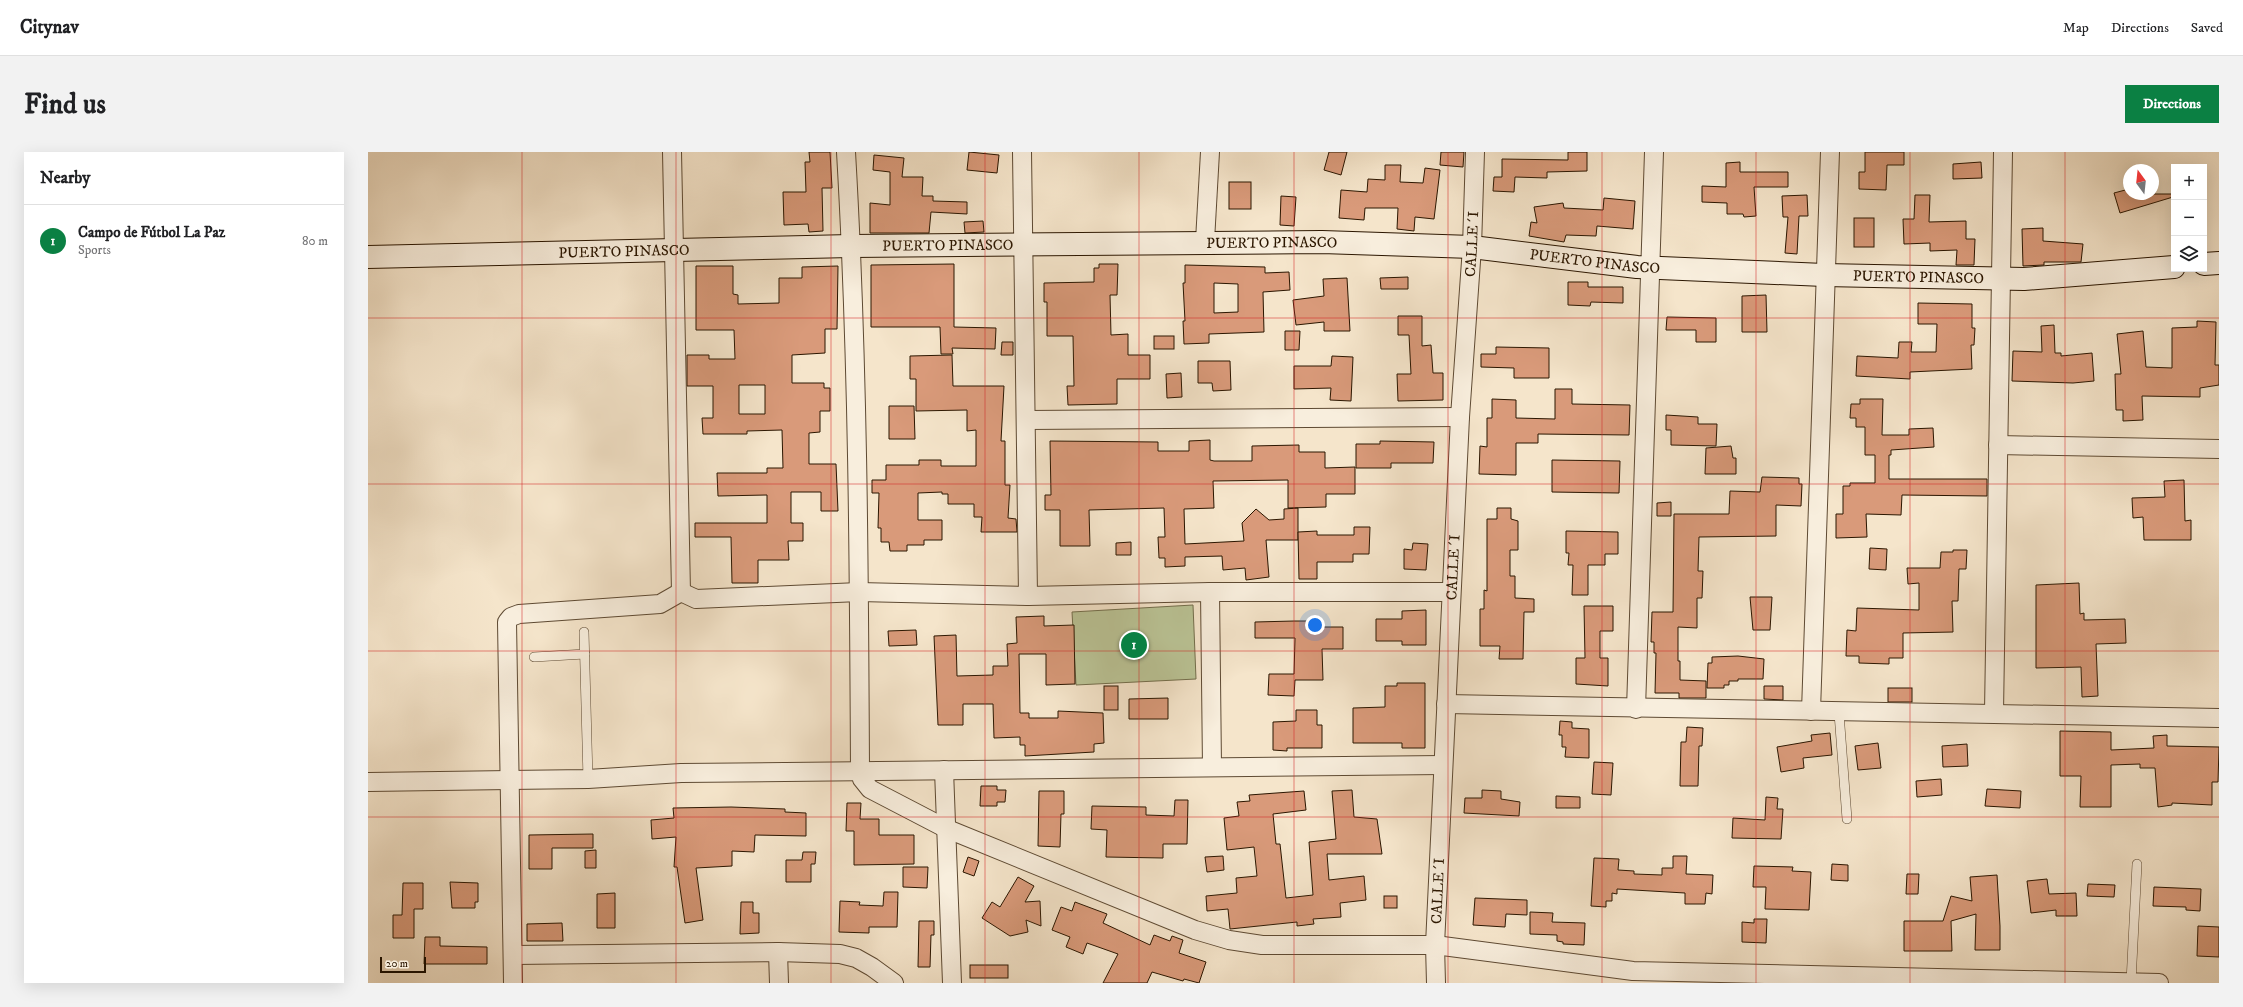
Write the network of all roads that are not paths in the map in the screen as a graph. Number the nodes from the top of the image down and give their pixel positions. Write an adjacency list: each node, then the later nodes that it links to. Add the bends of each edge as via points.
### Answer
1 (672, 152): 13 (street)
2 (846, 152): 11 (street)
3 (1022, 152): 10 (street)
4 (1210, 152): 9 (street)
5 (1475, 152): 12 (street, CALLE´I)
6 (1654, 152): 18 (street)
7 (1830, 152): 19 (street)
8 (2003, 152): 20 (street)
9 (1206, 241): 10 (street, PUERTO PINASCO); 12 (street, PUERTO PINASCO)
10 (1022, 245): 11 (street, PUERTO PINASCO); 22 (street)
11 (851, 246): 13 (street, PUERTO PINASCO); 26 (street)
12 (1472, 247): 18 (street, PUERTO PINASCO); 21 (street, CALLE´I)
13 (676, 251): 14 (street, PUERTO PINASCO); 25 (street)
14 (368, 257)
15 (2219, 263): 16 (street)
16 (2207, 264)
17 (2171, 267): 20 (street, PUERTO PINASCO, via 2024,279)
18 (1650, 268): 19 (street, PUERTO PINASCO); 34 (street)
19 (1824, 274): 20 (street, PUERTO PINASCO); 35 (street)
20 (2001, 278): 23 (street)
21 (1460, 417): 22 (street); 28 (street, CALLE´I)
22 (1027, 420): 29 (street)
23 (1998, 445): 24 (street); 36 (street)
24 (2219, 449)
25 (681, 592): 26 (street, via 696,599); 44 (street, via 660,604 519,614 509,619 505,629)
26 (859, 592): 29 (street); 42 (street)
27 (1210, 592): 28 (street); 29 (street); 40 (street)
28 (1451, 592): 33 (street, CALLE´I)
29 (1028, 596)
30 (584, 632): 31 (lane)
31 (585, 654): 32 (lane); 43 (lane)
32 (534, 657)
33 (1446, 704): 34 (street); 39 (street, CALLE´I)
34 (1636, 709): 35 (street)
35 (1811, 711): 37 (street)
36 (1994, 712): 37 (street); 38 (street)
37 (1839, 713): 46 (lane)
38 (2219, 718)
39 (1444, 765): 40 (street); 49 (street, CALLE´I)
40 (1212, 768): 41 (street)
41 (944, 770): 42 (street); 47 (street)
42 (860, 771): 43 (street, via 681,773); 47 (street, via 862,779 870,789)
43 (588, 779): 44 (street)
44 (510, 781): 45 (street); 51 (street)
45 (368, 782)
46 (1847, 819)
47 (945, 828): 49 (street, via 1188,927 1229,940 1262,945); 58 (street)
48 (2137, 864): 54 (lane)
49 (1436, 945): 52 (street, via 1633,971); 59 (street, CALLE´I)
50 (778, 952): 51 (street); 56 (street); 57 (street, via 840,954 856,958)
51 (513, 955): 55 (street)
52 (1783, 979): 53 (street)
53 (2072, 981): 54 (street)
54 (2131, 982): 60 (street)
55 (513, 983)
56 (779, 983)
57 (894, 983)
58 (952, 983)
59 (1436, 983)
60 (2158, 983)

